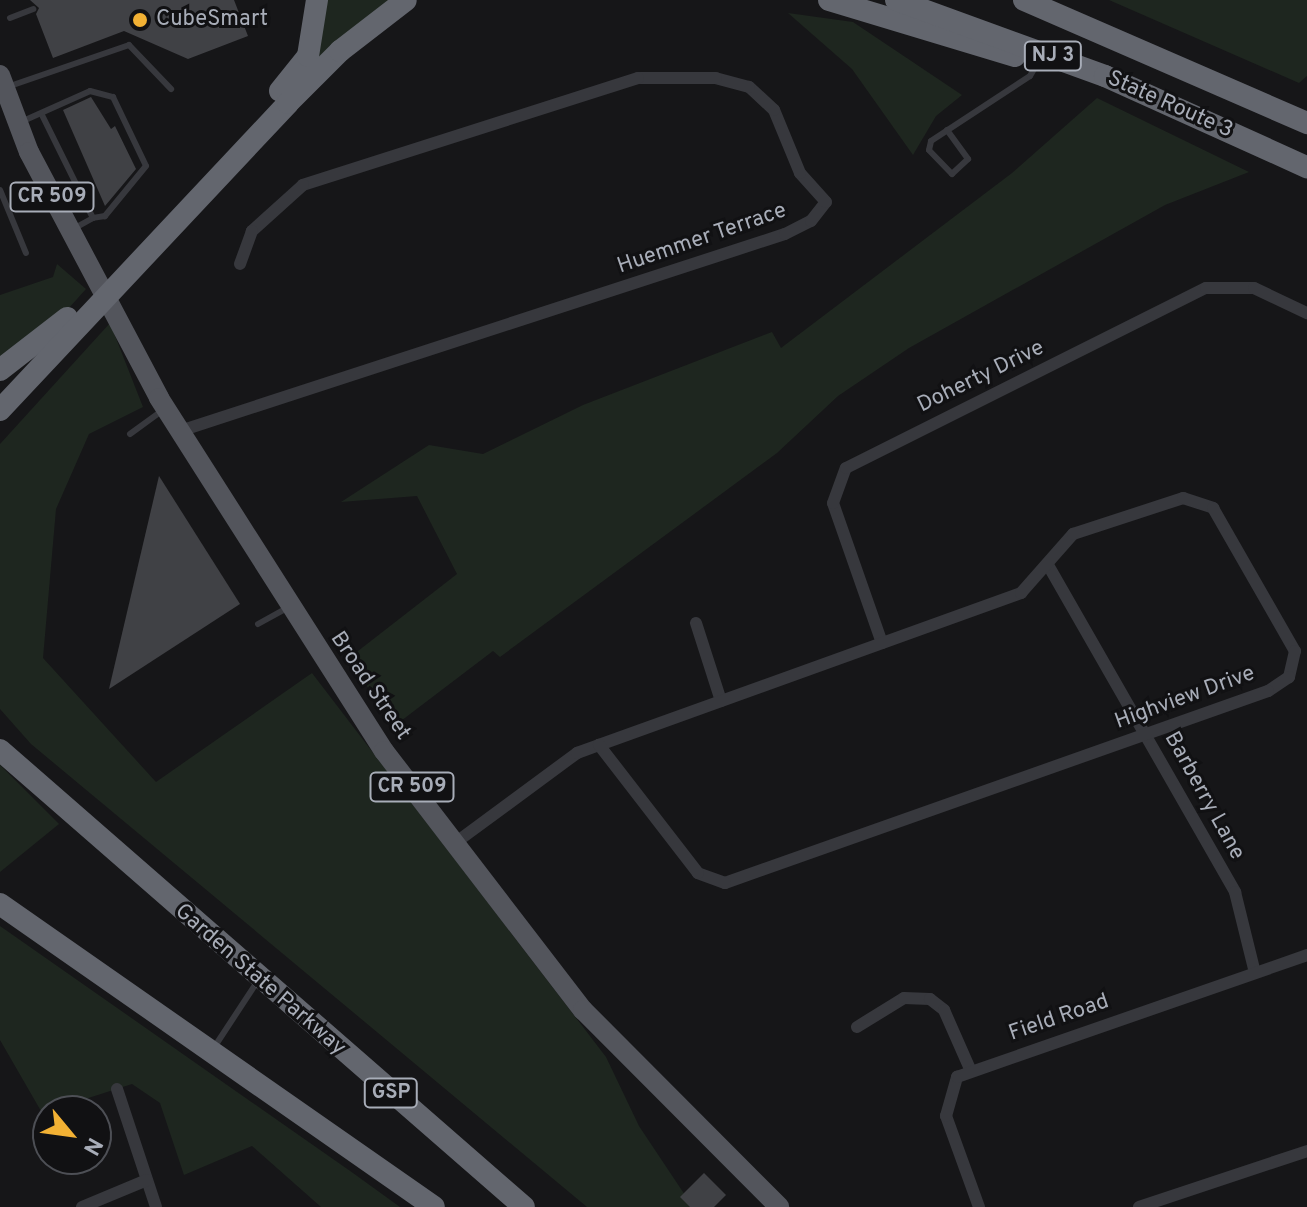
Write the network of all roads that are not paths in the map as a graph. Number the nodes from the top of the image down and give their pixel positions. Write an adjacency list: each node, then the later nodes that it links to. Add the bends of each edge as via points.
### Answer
1 (317, 0): 21 (highway, via 318,20 302,67)
2 (406, 0): 21 (highway, via 340,51)
3 (829, 0): 8 (highway)
4 (896, 0): 12 (highway, State Route 3 / NJ 3, via 1050,54)
5 (1024, 0): 13 (highway, State Route 3 / NJ 3)
6 (33, 9): 7 (lane)
7 (10, 18)
8 (1037, 64): 12 (highway); 15 (lane, via 1030,76)
9 (2, 89): 10 (lane, via 129,45); 14 (main road, Broad Street / CR 509)
10 (171, 89)
11 (42, 115): 14 (lane); 18 (lane); 18 (lane, via 56,103 106,91 145,159 142,175 105,216)
12 (1207, 121): 16 (highway, State Route 3 / NJ 3)
13 (1307, 123)
14 (16, 124): 19 (main road, Broad Street / CR 509)
15 (947, 130): 15 (lane, via 929,150 948,174 968,159)
16 (1307, 167)
17 (0, 190): 20 (lane)
18 (93, 218): 19 (lane)
19 (70, 231): 26 (main road, Broad Street / CR 509)
20 (26, 253)
21 (128, 263): 23 (highway)
22 (240, 264): 28 (street, Huemmer Terrace, via 252,231 303,185 638,78 716,78 749,87 774,110 800,173 826,202 811,221 785,234)
23 (85, 309): 25 (highway); 27 (highway)
24 (1307, 313): 34 (street, Doherty Drive, via 1254,288 1206,288 846,468 833,503)
25 (0, 370)
26 (166, 409): 28 (main road, Broad Street / CR 509); 29 (lane)
27 (0, 410)
28 (180, 431): 31 (main road, Broad Street / CR 509)
29 (130, 434)
30 (1048, 565): 34 (street, Highview Drive, via 1021,593); 36 (street, Barberry Lane); 36 (street, Highview Drive, via 1057,545 1073,534 1183,498 1205,501 1222,521 1291,643 1293,669 1268,691)
31 (290, 606): 33 (lane); 39 (main road, Broad Street / CR 509, via 384,751)
32 (696, 623): 35 (street)
33 (258, 624)
34 (882, 643): 35 (street, Highview Drive)
35 (721, 701): 37 (street, Highview Drive)
36 (1145, 734): 37 (street, Highview Drive, via 718,883 698,873); 42 (street, Barberry Lane, via 1235,892)
37 (599, 745): 39 (street, Highview Drive, via 564,760)
38 (0, 750): 43 (highway, Garden State Parkway / GSP)
39 (455, 843): 54 (main road, Broad Street / CR 509, via 593,1022)
40 (0, 904): 45 (highway)
41 (1307, 955): 42 (street, Field Road)
42 (1255, 973): 46 (street, Field Road)
43 (259, 979): 45 (lane); 53 (highway, Garden State Parkway / GSP)
44 (857, 1027): 46 (street, via 904,998 930,999 944,1010)
45 (214, 1049): 52 (highway)
46 (970, 1069): 55 (street, via 950,1087 946,1116)
47 (117, 1089): 49 (street)
48 (1307, 1151): 56 (street)
49 (147, 1180): 50 (street); 51 (street)
50 (82, 1207)
51 (156, 1207)
52 (434, 1207)
53 (524, 1207)
54 (779, 1207)
55 (979, 1207)
56 (1139, 1207)

